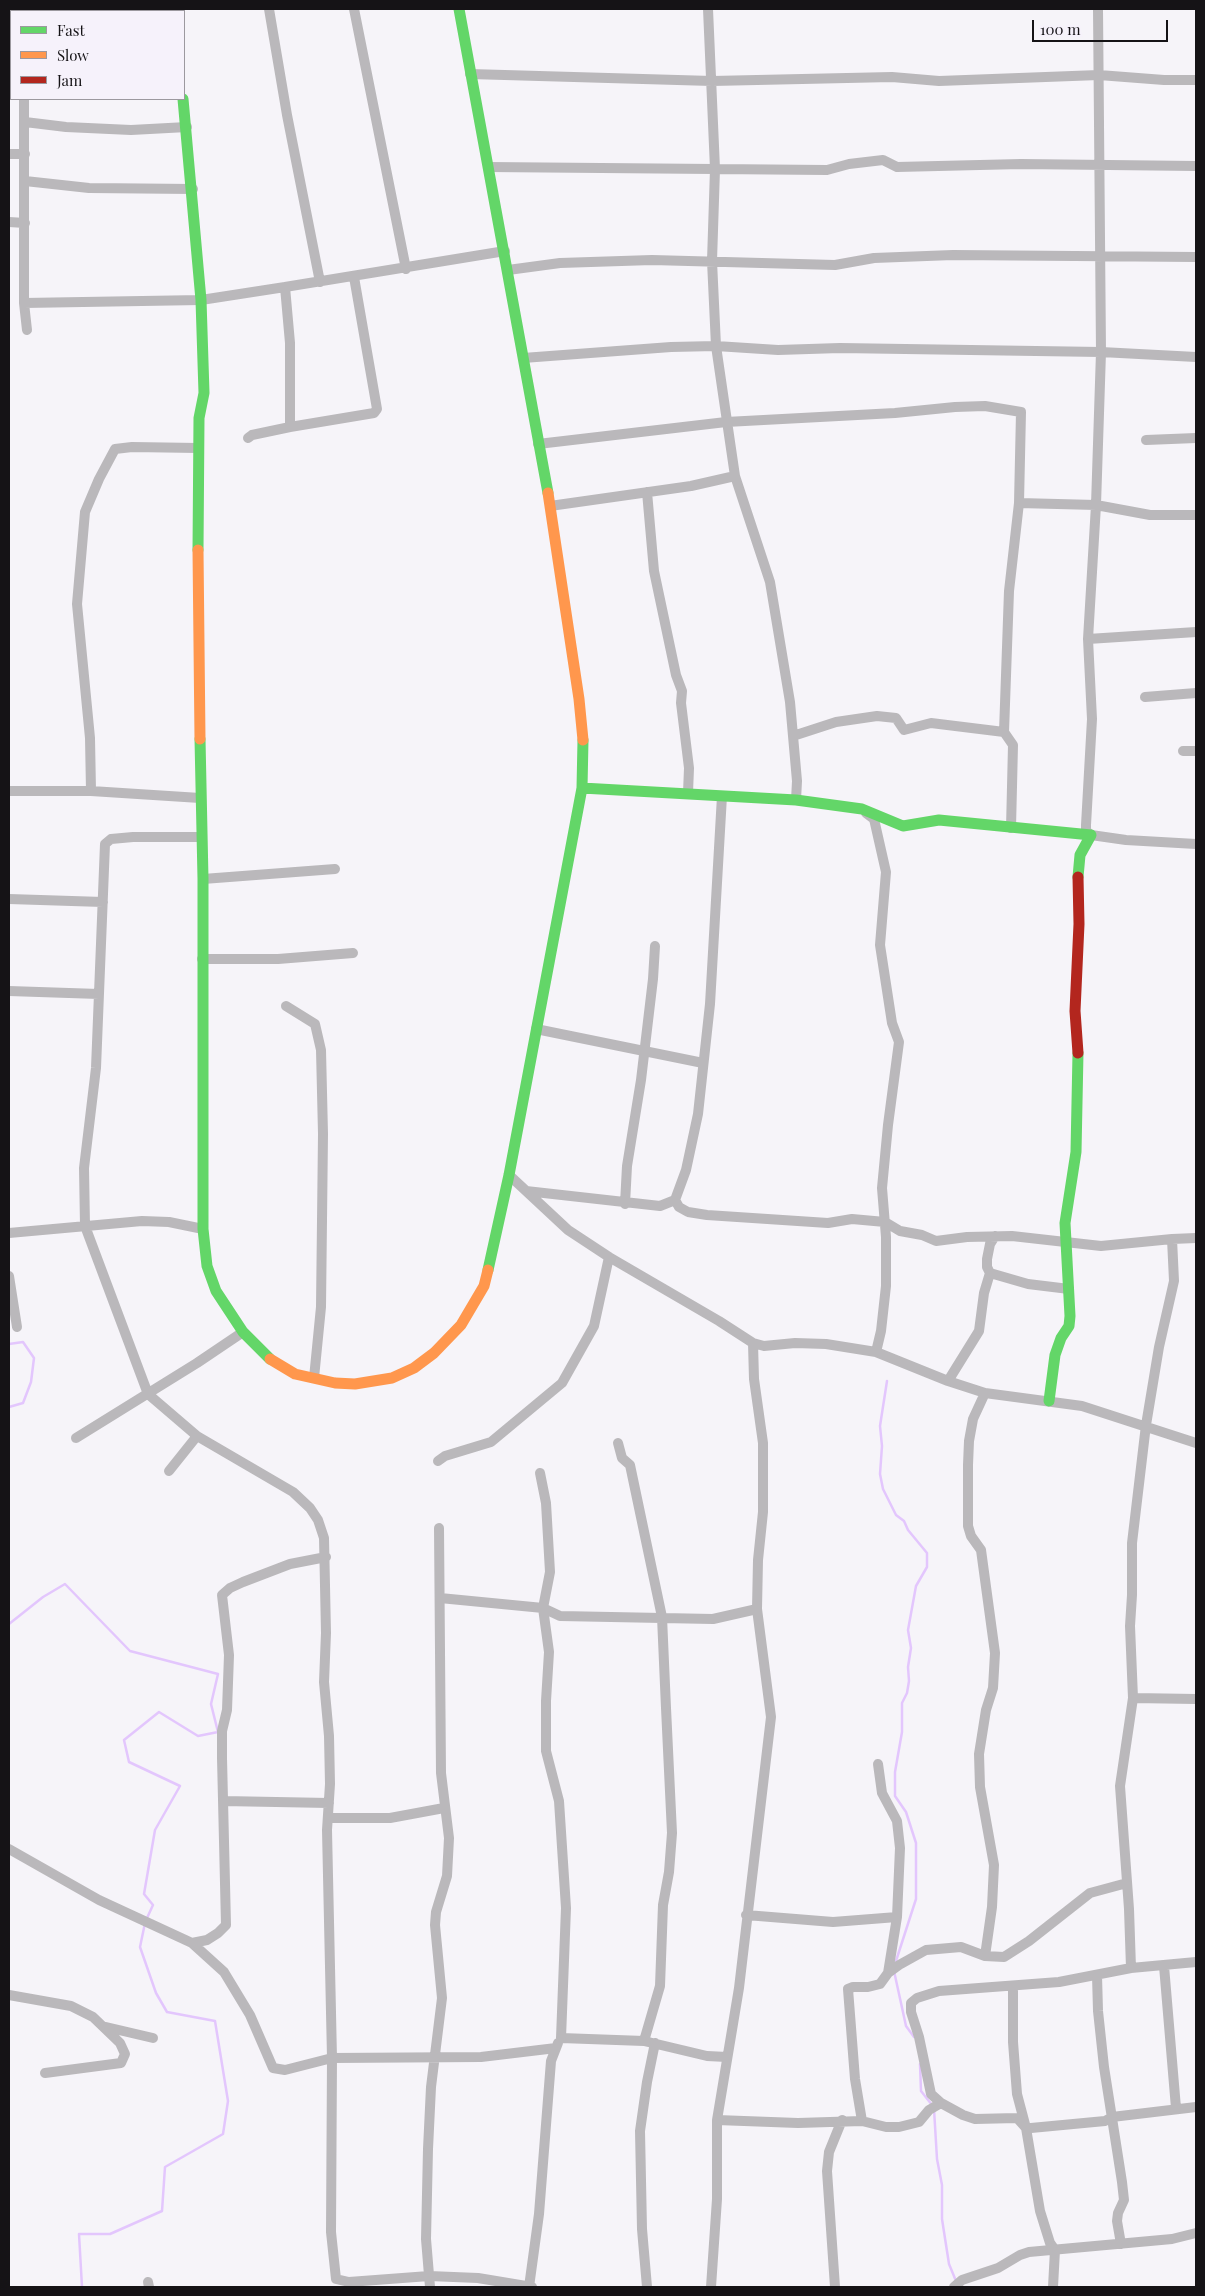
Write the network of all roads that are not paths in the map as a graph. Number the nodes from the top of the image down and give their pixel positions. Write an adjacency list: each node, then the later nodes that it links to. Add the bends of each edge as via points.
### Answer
1 (269, 9): 31 (street, via 286,115)
2 (354, 9): 28 (street)
3 (459, 9): 6 (street)
4 (708, 9): 9 (street)
5 (1098, 9): 7 (street)
6 (470, 74): 9 (street); 17 (street)
7 (1099, 75): 8 (street); 9 (street, via 939,81 892,77); 16 (street)
8 (1196, 80)
9 (712, 81): 19 (street)
10 (24, 100): 12 (street)
11 (183, 100): 13 (street)
12 (26, 122): 13 (street, via 131,130); 15 (street)
13 (187, 126): 21 (street)
14 (9, 154): 15 (street)
15 (25, 154): 20 (street)
16 (1100, 164): 18 (street); 19 (street, via 897,167 883,160 827,170); 25 (street)
17 (488, 166): 19 (street); 24 (street)
18 (1196, 166)
19 (715, 169): 27 (street)
20 (25, 181): 21 (street, via 88,188); 23 (street)
21 (193, 190): 33 (street)
22 (9, 222): 23 (street)
23 (25, 223): 34 (street)
24 (504, 251): 28 (street); 29 (street)
25 (1102, 255): 26 (street); 27 (street, via 954,255 874,258 835,265); 37 (street)
26 (1196, 257)
27 (712, 261): 29 (street, via 560,262); 36 (street)
28 (406, 269): 30 (street)
29 (508, 270): 39 (street)
30 (354, 276): 31 (street); 41 (street, via 377,409 374,413)
31 (320, 282): 32 (street)
32 (285, 287): 33 (street); 41 (street, via 290,343)
33 (201, 300): 34 (street); 46 (street, via 204,393)
34 (24, 303): 35 (street)
35 (27, 330)
36 (716, 346): 37 (street, via 778,350); 39 (street); 40 (street)
37 (1101, 352): 38 (street); 50 (street)
38 (1196, 357)
39 (523, 358): 45 (street)
40 (726, 422): 45 (street); 47 (street); 49 (street, via 985,406 1021,412)
41 (290, 427): 42 (street)
42 (248, 438)
43 (1196, 438): 44 (street)
44 (1146, 440)
45 (538, 444): 51 (street)
46 (198, 448): 63 (street, via 116,449 85,512 77,604 90,738); 66 (street)
47 (735, 476): 48 (street); 58 (street, via 770,582)
48 (647, 492): 51 (street); 64 (street, via 654,571 682,691 689,768)
49 (1019, 503): 50 (street); 57 (street, via 1009,591)
50 (1096, 505): 52 (street, via 1150,515); 54 (street)
51 (550, 506): 61 (street, via 579,699 583,742)
52 (1196, 515)
53 (1196, 632): 54 (street)
54 (1088, 640): 70 (street, via 1092,719 1086,831)
55 (1196, 693): 56 (street)
56 (1145, 697)
57 (1004, 732): 58 (street, via 930,723 904,730 896,718 877,716 836,722); 69 (street, via 1013,745)
58 (793, 736): 67 (street)
59 (1183, 751): 60 (street)
60 (1196, 751)
61 (582, 788): 64 (street); 83 (street)
62 (9, 790): 63 (street)
63 (91, 791): 66 (street)
64 (688, 794): 65 (street)
65 (722, 796): 67 (street); 85 (street, via 710,1004)
66 (200, 798): 71 (street)
67 (796, 800): 68 (street)
68 (862, 809): 69 (street, via 902,826 939,820); 90 (street, via 874,819 886,872 880,945 892,1023 899,1042 882,1188)
69 (1010, 828): 70 (street)
70 (1091, 835): 72 (street); 97 (street, via 1080,856 1078,874 1076,1152)
71 (202, 837): 74 (street); 76 (street, via 111,839 103,850)
72 (1196, 844)
73 (335, 869): 74 (street)
74 (203, 879): 79 (street)
75 (9, 899): 76 (street)
76 (103, 902): 81 (street)
77 (655, 946): 84 (street)
78 (353, 953): 79 (street, via 278,959)
79 (202, 959): 92 (street)
80 (9, 991): 81 (street)
81 (99, 994): 91 (street, via 96,1068 84,1168)
82 (286, 1006): 106 (street, via 315,1024 321,1050 322,1307)
83 (536, 1029): 84 (street); 86 (street)
84 (643, 1052): 85 (street); 89 (street)
85 (703, 1063): 88 (street, via 698,1114 686,1170)
86 (509, 1175): 87 (street); 106 (street, via 484,1286 450,1338 414,1368 392,1378 355,1384)
87 (526, 1191): 89 (street); 98 (street, via 568,1230)
88 (675, 1200): 89 (street, via 660,1206); 90 (street, via 688,1212 707,1216 828,1223 852,1219)
89 (625, 1204)
90 (886, 1222): 94 (street, via 900,1231 936,1241); 105 (street, via 886,1286)
91 (85, 1226): 92 (street, via 142,1221 169,1222); 93 (street); 109 (street)
92 (203, 1229): 103 (street, via 207,1266 213,1283)
93 (9, 1233)
94 (996, 1236): 97 (street); 99 (street, via 990,1244 987,1259)
95 (1196, 1238): 96 (street)
96 (1172, 1239): 97 (street, via 1114,1245); 111 (street, via 1174,1281)
97 (1066, 1242): 101 (street)
98 (609, 1257): 104 (street); 116 (street, via 594,1326 562,1383 491,1442)
99 (990, 1273): 101 (street, via 1028,1284); 107 (street, via 984,1293 980,1331)
100 (9, 1276): 102 (street)
101 (1069, 1288): 110 (street, via 1069,1326 1055,1355)
102 (17, 1327)
103 (243, 1332): 106 (street, via 270,1359 295,1374); 109 (street)
104 (753, 1343): 105 (street, via 764,1346 826,1344); 123 (street, via 763,1481)
105 (876, 1352): 107 (street)
106 (314, 1378)
107 (948, 1381): 108 (street)
108 (985, 1393): 110 (street); 137 (street, via 973,1419 969,1441 968,1526 981,1550 995,1653 993,1688 979,1754 980,1787 994,1865)
109 (148, 1394): 112 (street); 113 (street)
110 (1049, 1401): 111 (street, via 1082,1406)
111 (1146, 1425): 115 (street); 125 (street, via 1132,1543 1130,1636)
112 (197, 1436): 117 (street); 120 (street, via 293,1492 318,1520)
113 (76, 1438)
114 (618, 1443): 124 (street, via 622,1458 630,1465)
115 (1196, 1443)
116 (438, 1461)
117 (170, 1471)
118 (540, 1473): 122 (street, via 546,1503 550,1572)
119 (439, 1528): 121 (street)
120 (326, 1557): 128 (street, via 290,1564 242,1582 222,1595 230,1655 227,1710 222,1731); 129 (street, via 324,1682 329,1736)
121 (440, 1598): 122 (street); 130 (street, via 440,1735)
122 (543, 1608): 124 (street, via 560,1616); 147 (street, via 549,1652 546,1751 559,1801 566,1908)
123 (757, 1609): 124 (street, via 713,1618); 134 (street, via 771,1718)
124 (662, 1618): 148 (street, via 672,1833 663,1905 660,1986)
125 (1133, 1698): 126 (street); 133 (street, via 1120,1786)
126 (1196, 1699)
127 (878, 1764): 135 (street, via 882,1793 898,1830)
128 (223, 1801): 129 (street); 136 (street, via 226,1925 207,1940)
129 (329, 1802): 131 (street)
130 (444, 1808): 131 (street, via 390,1818); 151 (street, via 449,1853 435,1925 442,1998)
131 (328, 1818): 153 (street)
132 (9, 1849): 136 (street, via 98,1900 139,1916)
133 (1127, 1883): 137 (street, via 1090,1893 1010,1953); 140 (street)
134 (746, 1915): 135 (street, via 832,1922); 152 (street, via 739,1988)
135 (897, 1917): 141 (street)
136 (192, 1943): 153 (street, via 224,1972 250,2015 273,2068 285,2070)
137 (985, 1956): 141 (street, via 961,1948 926,1950)
138 (1196, 1962): 139 (street)
139 (1164, 1966): 140 (street); 157 (street)
140 (1131, 1968): 142 (street)
141 (888, 1973): 161 (street, via 880,1984 853,1986 847,1993)
142 (1097, 1975): 143 (street); 158 (street, via 1098,2011)
143 (1013, 1986): 155 (street, via 939,1991 911,2003 910,2012 931,2094); 162 (street, via 1017,2094)
144 (9, 1995): 145 (street, via 71,2006)
145 (105, 2026): 146 (street); 154 (street, via 125,2054 120,2063)
146 (153, 2038)
147 (561, 2038): 148 (street); 150 (street)
148 (644, 2041): 149 (street)
149 (655, 2043): 152 (street, via 707,2056); 170 (street, via 640,2131)
150 (556, 2048): 151 (street, via 481,2057); 169 (street, via 551,2062)
151 (434, 2057): 153 (street); 166 (street, via 428,2149 426,2239)
152 (727, 2057): 159 (street)
153 (332, 2058): 167 (street, via 331,2232)
154 (45, 2073)
155 (941, 2103): 161 (street, via 929,2110 919,2122 886,2127); 162 (street, via 975,2119 1017,2118)
156 (1196, 2107): 157 (street)
157 (1176, 2108): 158 (street)
158 (1112, 2117): 162 (street, via 1105,2121); 164 (street, via 1124,2200 1118,2213)
159 (717, 2120): 160 (street, via 788,2123); 171 (street, via 717,2199)
160 (842, 2120): 161 (street); 172 (street, via 829,2152 827,2171)
161 (862, 2121)
162 (1026, 2128): 165 (street, via 1040,2211)
163 (1196, 2233): 164 (street)
164 (1121, 2244): 165 (street)
165 (1055, 2250): 173 (street, via 1020,2255 998,2268 962,2280); 174 (street)
166 (429, 2276): 167 (street); 168 (street); 169 (street, via 478,2278)
167 (337, 2283)
168 (430, 2287)
169 (531, 2287)
170 (647, 2287)
171 (710, 2287)
172 (835, 2287)
173 (954, 2287)
174 (1053, 2287)

